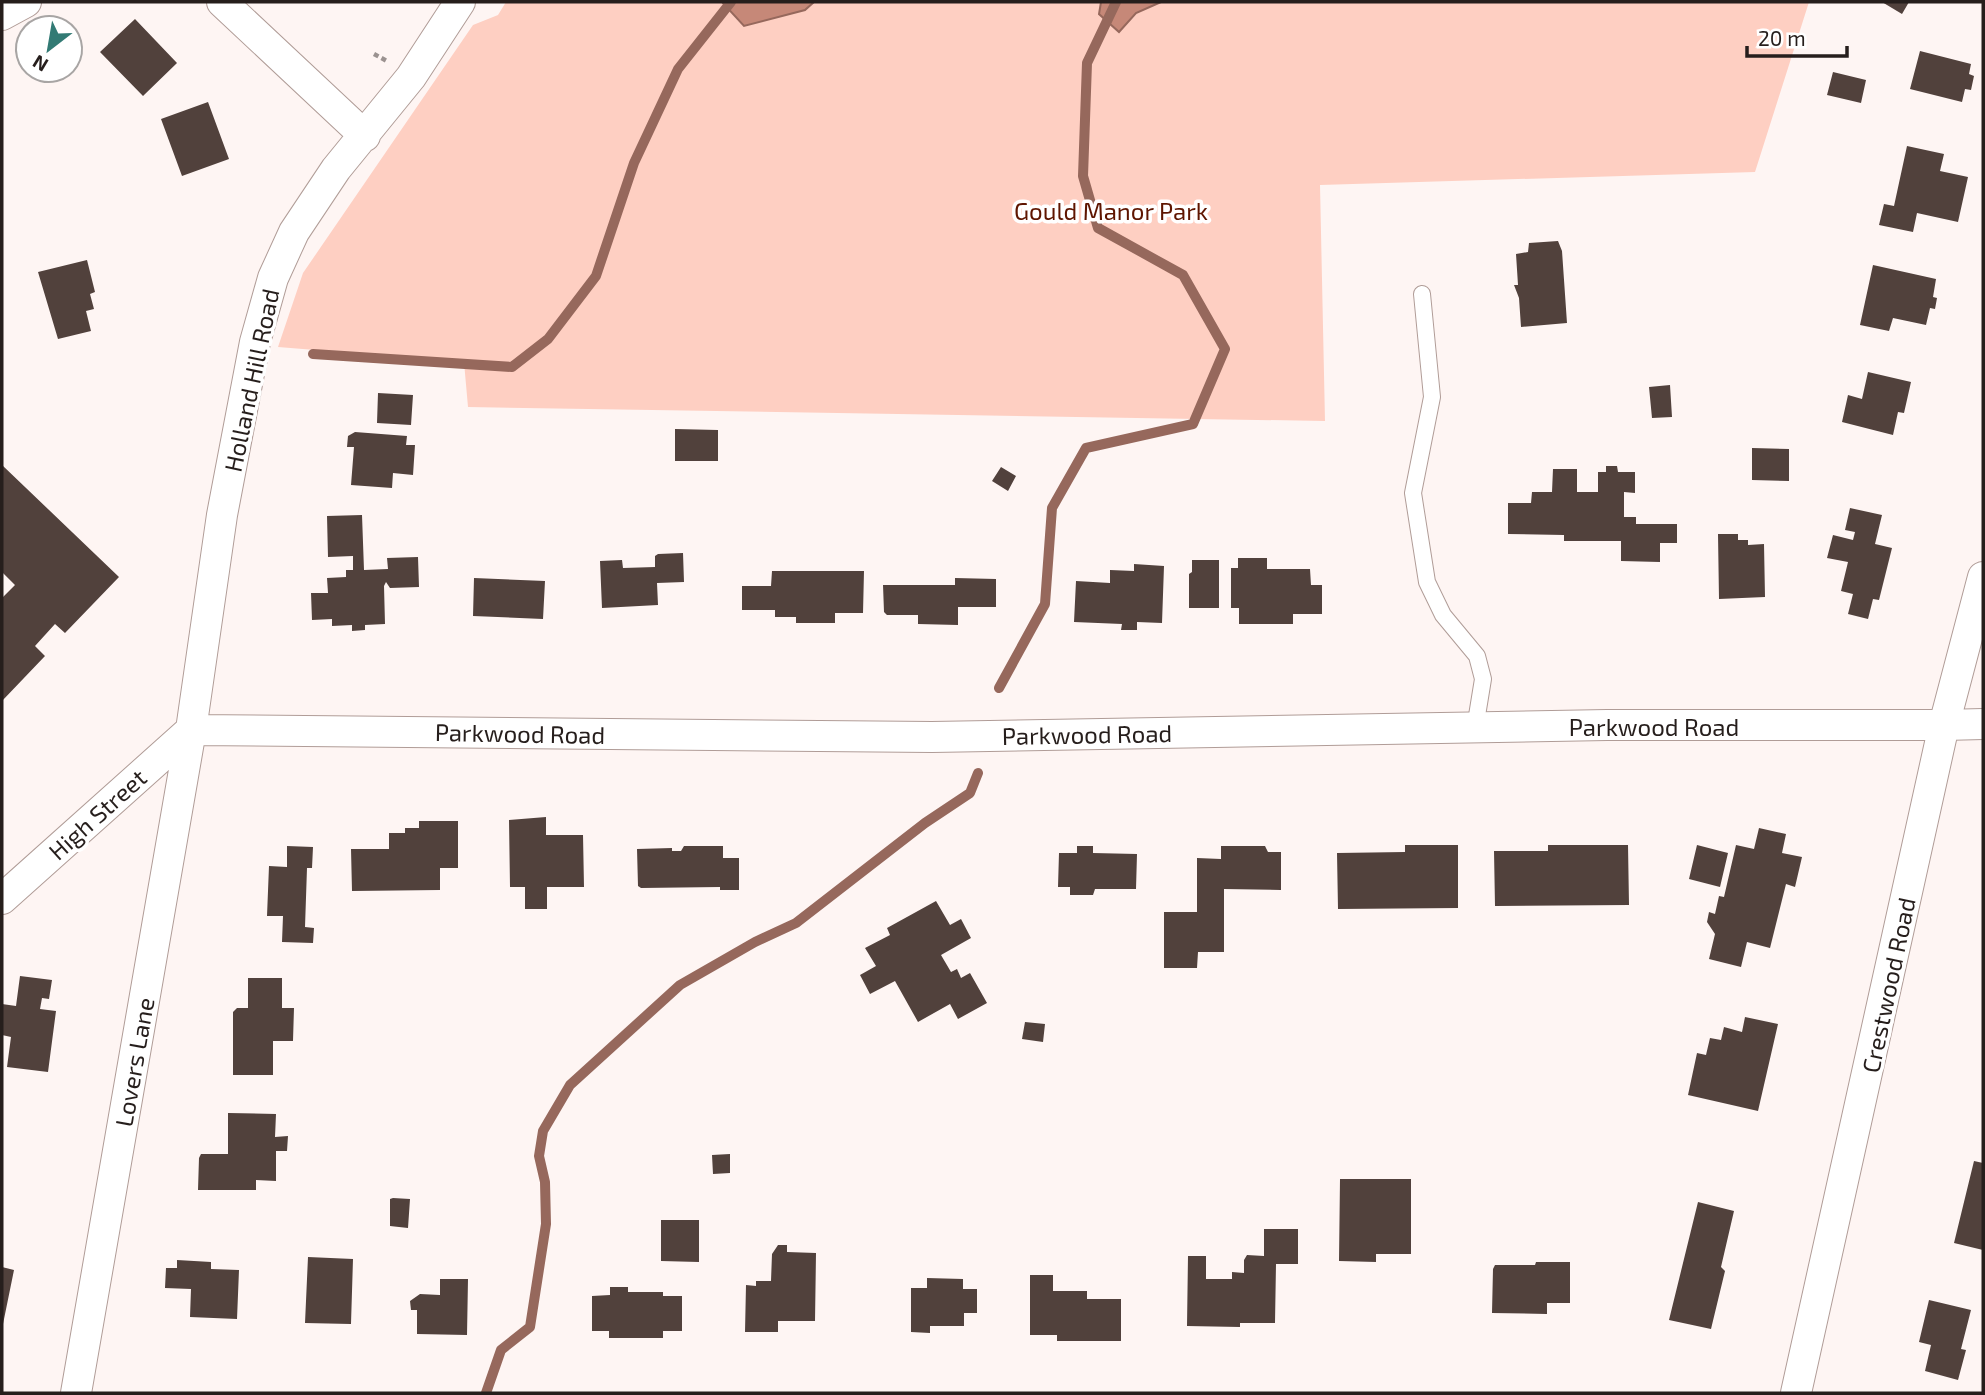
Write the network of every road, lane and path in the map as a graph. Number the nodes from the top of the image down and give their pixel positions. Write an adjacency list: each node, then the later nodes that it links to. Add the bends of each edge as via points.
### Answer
1 (26, 2): 4 (street)
2 (222, 2): 5 (street)
3 (460, 2): 5 (street, Holland Hill Road)
4 (2, 15)
5 (365, 136): 11 (street, Holland Hill Road, via 336,169 294,232 273,278 255,342 222,515)
6 (1422, 293): 10 (lane, via 1432,397 1413,493 1427,582 1443,615 1477,656 1483,679)
7 (1983, 577): 9 (street, Crestwood Road)
8 (1983, 723): 9 (street, Parkwood Road)
9 (1944, 726): 10 (street, Parkwood Road); 14 (street, Crestwood Road)
10 (1475, 728): 11 (street, Parkwood Road, via 932,737)
11 (191, 730): 12 (street, High Street); 13 (street, Lovers Lane)
12 (2, 899)
13 (76, 1393)
14 (1796, 1393)

